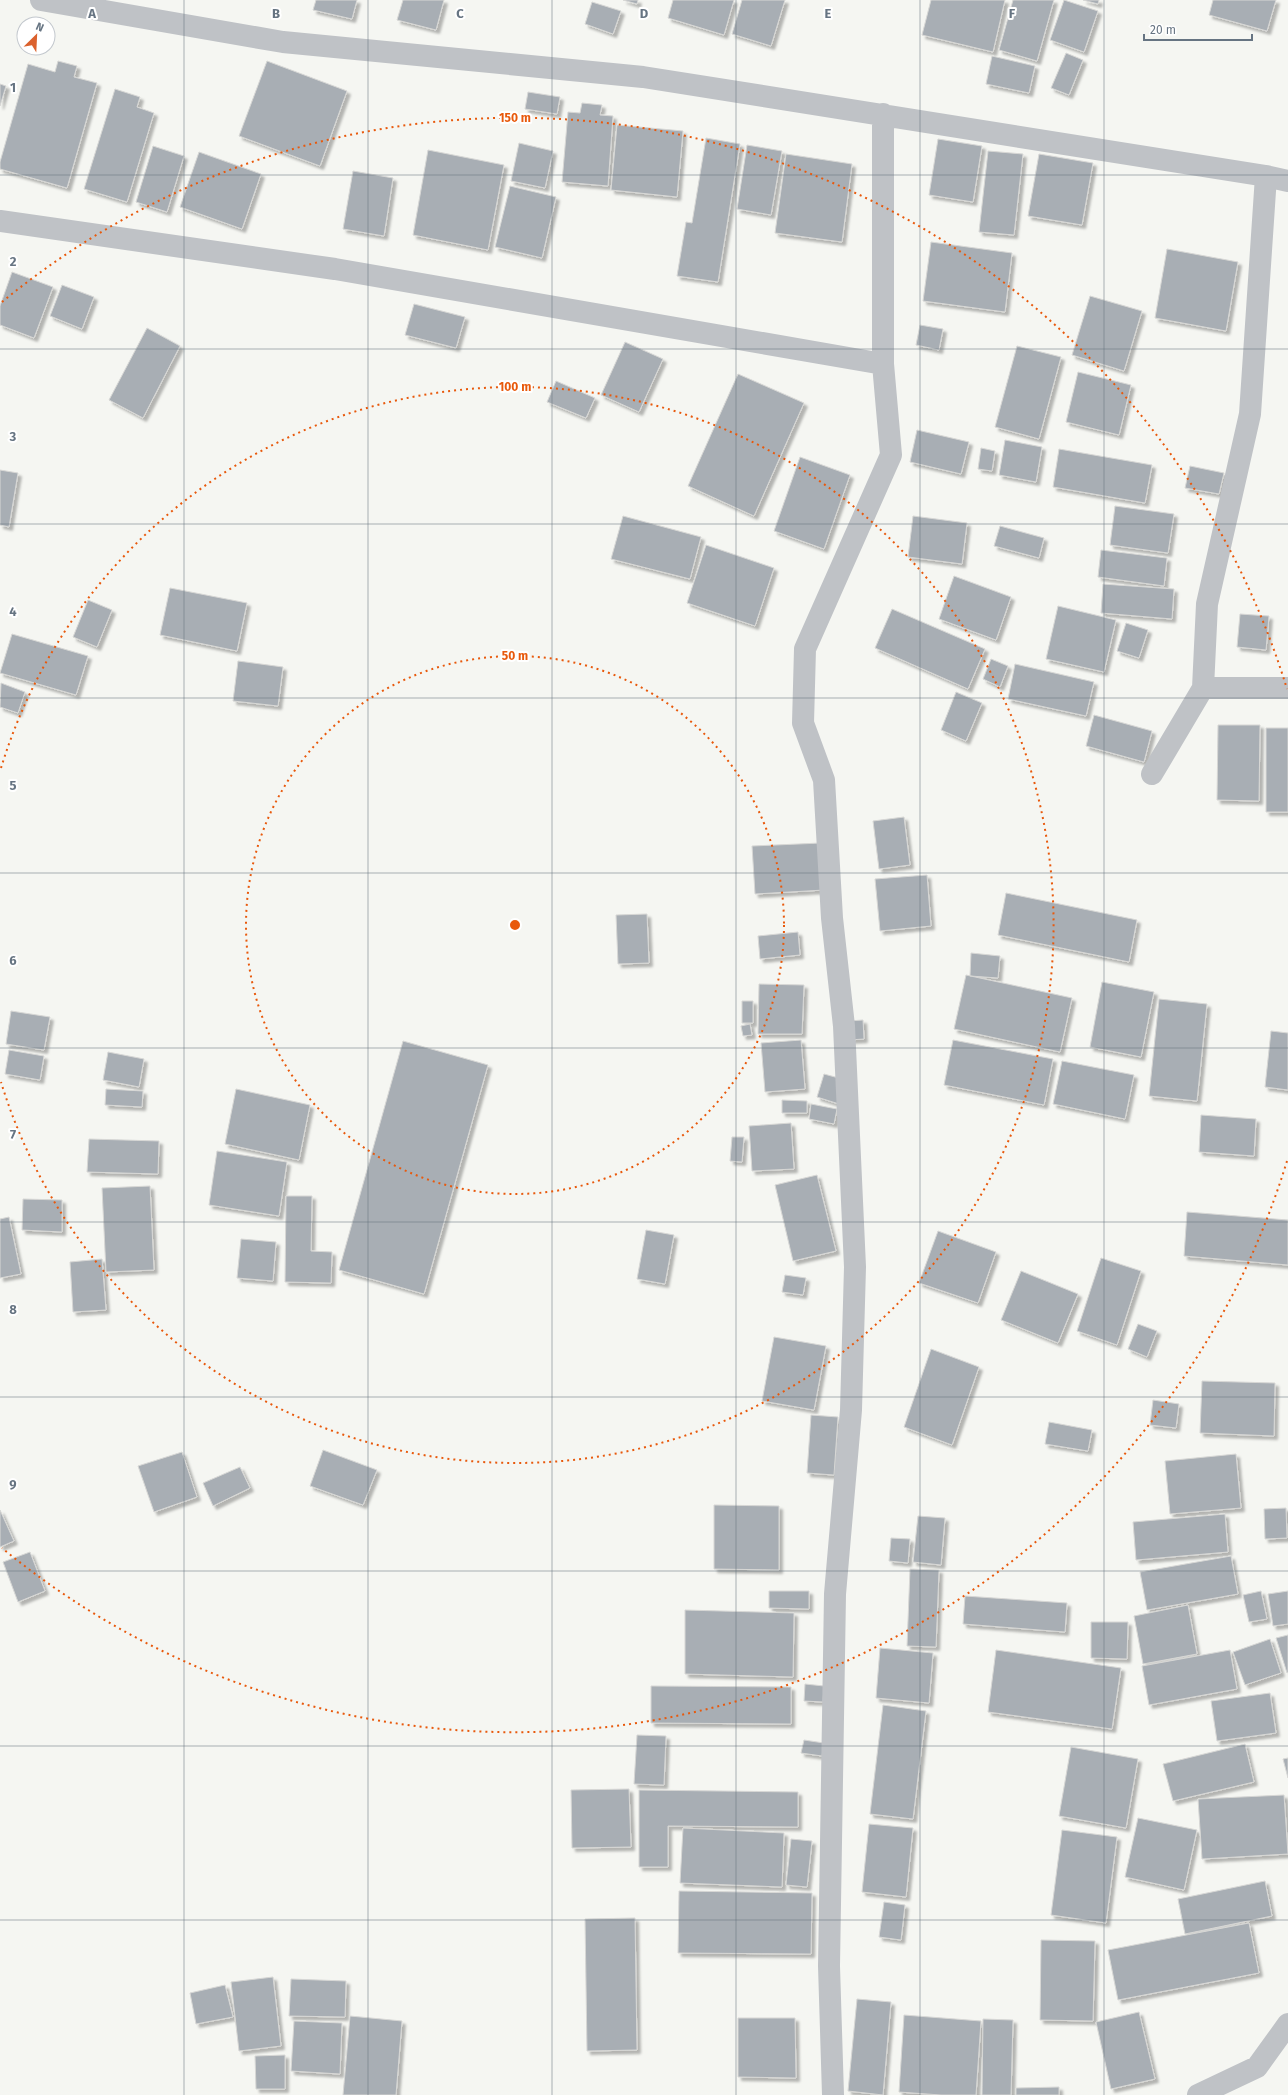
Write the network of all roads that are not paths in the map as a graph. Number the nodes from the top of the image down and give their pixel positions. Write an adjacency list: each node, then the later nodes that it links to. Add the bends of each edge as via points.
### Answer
1 (41, 0): 2 (street, via 283,42 644,77)
2 (884, 114): 3 (street); 6 (street)
3 (1266, 176): 4 (street); 7 (street, via 1250,414 1207,604)
4 (1288, 181)
5 (0, 222): 6 (street, via 335,269)
6 (883, 364): 11 (street, via 891,455 805,649 803,715 803,723 824,780 832,918 844,1026 855,1266 851,1410 835,1594 828,1966)
7 (1203, 688): 8 (street); 9 (street)
8 (1288, 688)
9 (1152, 774)
10 (1288, 2024): 12 (street, via 1257,2067)
11 (833, 2095)
12 (1198, 2095)

